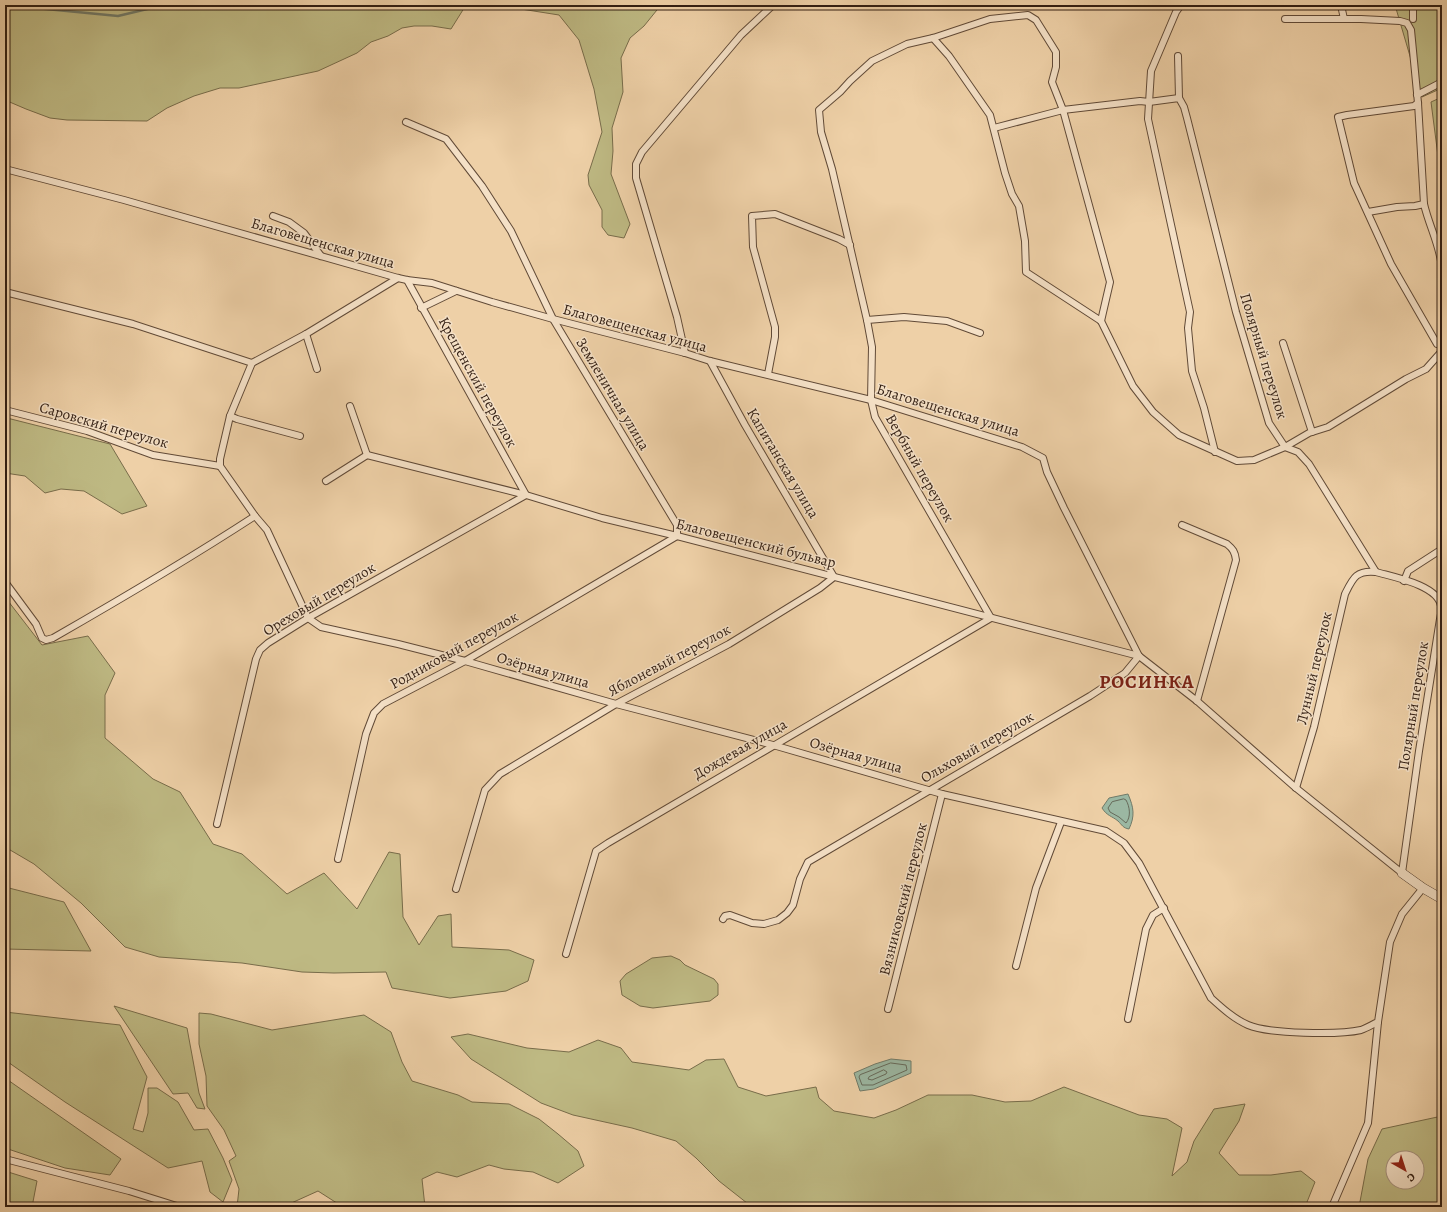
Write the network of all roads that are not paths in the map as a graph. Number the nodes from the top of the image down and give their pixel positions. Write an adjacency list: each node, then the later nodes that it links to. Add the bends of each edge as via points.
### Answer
1 (773, 5): 38 (street, via 741,35 642,152 636,164 636,178 677,317)
2 (1181, 5): 13 (street, via 1151,71)
3 (1341, 5): 6 (street)
4 (1413, 5): 7 (street)
5 (1285, 19): 6 (street)
6 (1344, 19): 11 (street, via 1407,23 1411,30)
7 (1413, 19)
8 (933, 38): 15 (street, via 990,19 1028,15 1036,20 1056,52 1052,82); 17 (street, via 949,56 990,115); 22 (street, Вербный переулок, via 907,44 872,61 819,110 821,132)
9 (1178, 56): 12 (street)
10 (1442, 82): 11 (street)
11 (1417, 94): 14 (street)
12 (1179, 98): 13 (street); 49 (street, Полярный переулок, via 1184,107 1242,334 1269,423)
13 (1149, 102): 15 (street); 50 (street, via 1148,119 1190,312 1188,328 1192,371)
14 (1418, 104): 19 (street); 20 (street, via 1338,117 1354,183)
15 (1063, 110): 17 (street); 32 (street, via 1110,282)
16 (406, 122): 30 (street, Земленичная улица, via 446,139 482,186 511,230)
17 (994, 128): 32 (street, via 1005,173 1019,206 1025,241 1026,272)
18 (5, 169): 23 (street, Благовещенская улица)
19 (1424, 204): 20 (street); 24 (street, via 1427,220 1441,256)
20 (1368, 212): 36 (street, via 1391,264 1437,344)
21 (273, 216): 23 (street, via 289,222 304,233)
22 (850, 246): 31 (street, Вербный переулок); 42 (street, via 839,239 775,214 752,216 753,248 775,327)
23 (321, 256): 25 (street, Благовещенская улица)
24 (1442, 268)
25 (398, 278): 26 (street, Благовещенская улица); 34 (street)
26 (406, 280): 27 (street, Благовещенская улица, via 432,283); 29 (street, Крещенский переулок)
27 (456, 291): 29 (street); 30 (street, Благовещенская улица)
28 (5, 292): 40 (street, via 133,324)
29 (421, 308): 54 (street, Крещенский переулок)
30 (553, 319): 38 (street, Благовещенская улица); 57 (street, Земленичная улица, via 676,525)
31 (867, 320): 33 (street, via 904,317 947,321); 43 (street, Вербный переулок, via 872,347)
32 (1101, 321): 50 (street, via 1133,386 1153,412 1179,435)
33 (980, 333)
34 (306, 334): 40 (street); 41 (street)
35 (1283, 342): 47 (street)
36 (1442, 343)
37 (1442, 351): 47 (street, via 1426,369 1328,427)
38 (685, 353): 39 (street, Благовещенская улица)
39 (710, 361): 42 (street, Благовещенская улица); 60 (street, Капитанская улица)
40 (252, 364): 46 (street)
41 (316, 369)
42 (768, 374): 43 (street, Благовещенская улица)
43 (871, 400): 64 (street, Вербный переулок, via 875,417); 65 (street, Благовещенская улица, via 1008,441 1043,458 1064,508)
44 (350, 406): 51 (street)
45 (5, 410): 52 (street, Саровский переулок, via 87,431 153,455)
46 (230, 416): 48 (street); 52 (street)
47 (1312, 432): 49 (street)
48 (300, 436)
49 (1285, 446): 50 (street, via 1254,460 1237,461); 59 (street, Полярный переулок, via 1298,452 1309,464)
50 (1215, 452)
51 (367, 456): 53 (street); 54 (street, Благовещенский бульвар)
52 (220, 466): 55 (street)
53 (326, 481)
54 (526, 495): 57 (street, Благовещенский бульвар, via 602,518); 63 (street, Ореховый переулок)
55 (255, 516): 62 (street, via 224,537 46,640 42,638 36,624); 63 (street, via 267,530)
56 (1182, 525): 67 (street, via 1227,544 1232,548 1236,560)
57 (677, 536): 60 (street, Благовещенский бульвар); 66 (street, Родниковый переулок)
58 (1442, 549): 61 (street, via 1408,571)
59 (1376, 572): 61 (street, Полярный переулок); 70 (street, Лунный переулок, via 1365,571 1357,575 1345,594 1314,727)
60 (834, 577): 64 (street, Благовещенский бульвар); 68 (street, Яблоневый переулок, via 729,644)
61 (1404, 581): 76 (street, Полярный переулок, via 1426,588 1437,595 1441,605)
62 (5, 582)
63 (308, 618): 66 (street, Озёрная улица, via 321,627); 74 (street, Ореховый переулок, via 268,643 260,650 256,659)
64 (991, 618): 65 (street, Благовещенский бульвар); 69 (street, Дождевая улица)
65 (1138, 656): 67 (street); 71 (street, Ольховый переулок, via 1125,673 1090,696)
66 (465, 661): 68 (street, Озёрная улица); 75 (street, Родниковый переулок, via 394,697 374,713 366,734)
67 (1197, 701): 70 (street)
68 (616, 704): 69 (street, Озёрная улица); 78 (street, Яблоневый переулок, via 515,764 492,781 485,790)
69 (773, 745): 71 (street, Озёрная улица); 82 (street, Дождевая улица, via 596,851)
70 (1296, 788): 76 (street)
71 (930, 790): 72 (street, Озёрная улица); 81 (street, Ольховый переулок, via 808,862 793,905 778,920 764,924 752,923 730,915)
72 (942, 794): 73 (street, Озёрная улица); 84 (street, Вязниковский переулок)
73 (1061, 822): 80 (street, Озёрная улица, via 1106,831 1124,843 1139,863); 83 (street, via 1036,888)
74 (217, 824)
75 (338, 859)
76 (1402, 873): 77 (street)
77 (1423, 888): 79 (street); 86 (street, via 1402,914 1390,942)
78 (456, 890)
79 (1442, 898)
80 (1164, 908): 85 (street, via 1153,915 1146,929); 86 (street, Озёрная улица, via 1211,998 1240,1021 1259,1028 1290,1032 1339,1033 1363,1029)
81 (723, 919)
82 (566, 954)
83 (1016, 966)
84 (888, 1010)
85 (1128, 1019)
86 (1378, 1022): 89 (street, via 1368,1123)
87 (5, 1159): 88 (street)
88 (180, 1207)
89 (1332, 1207)

